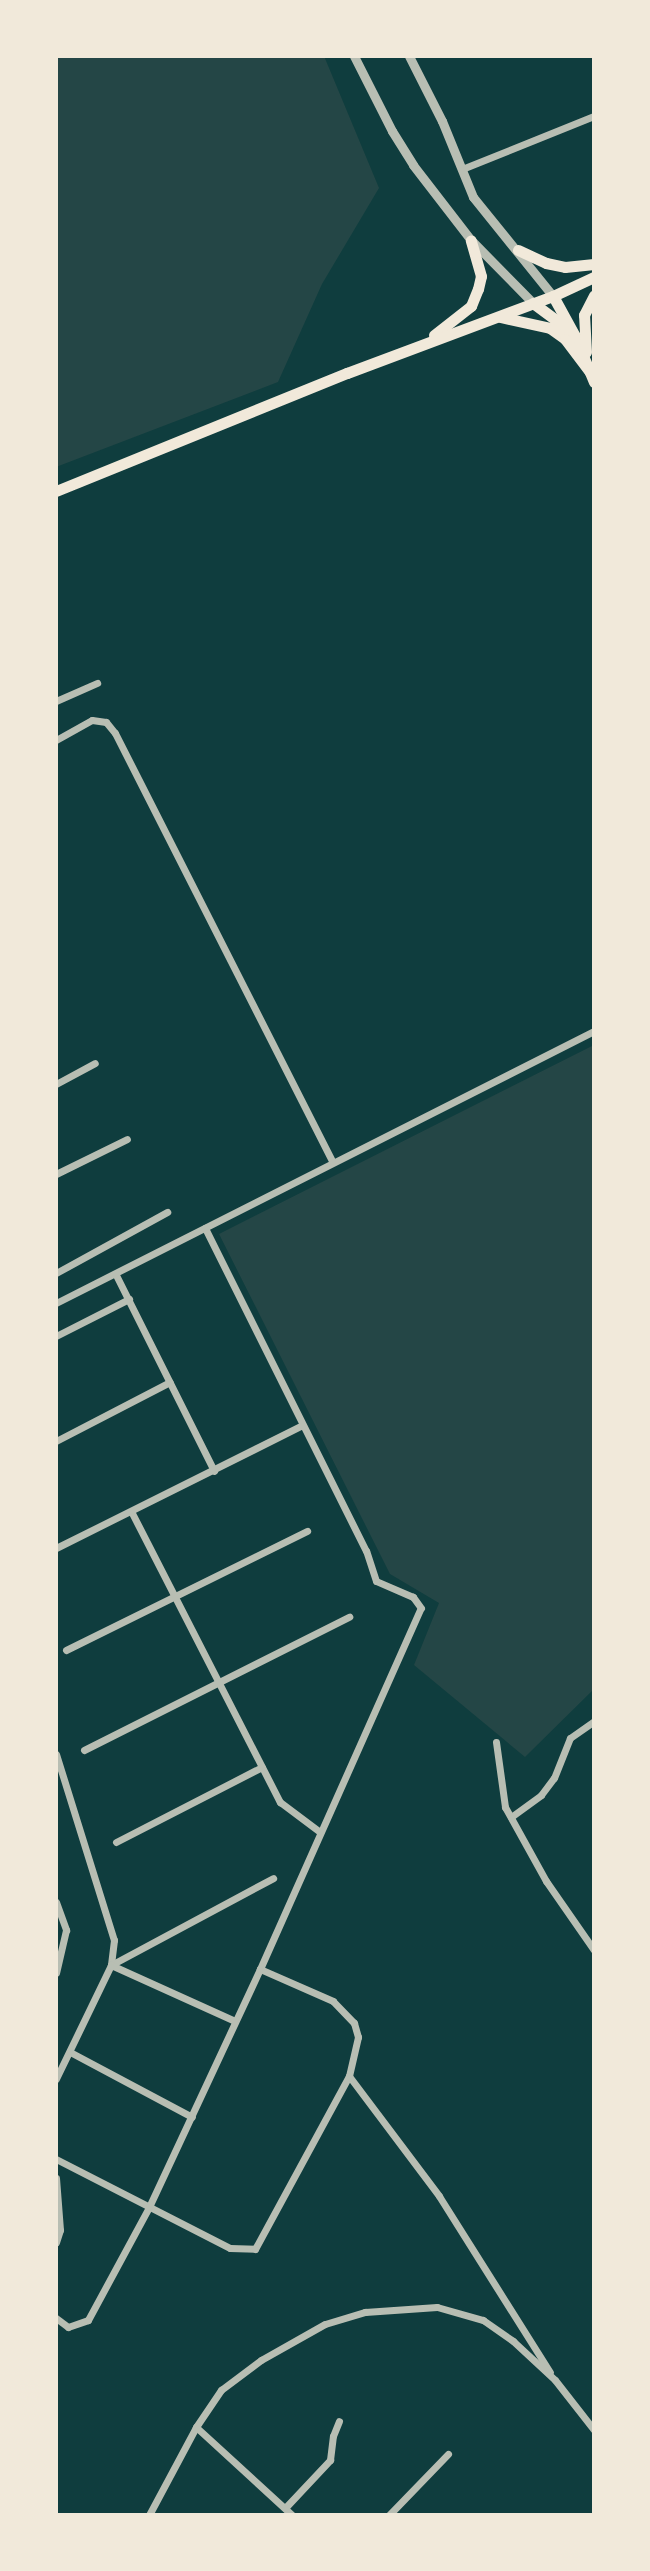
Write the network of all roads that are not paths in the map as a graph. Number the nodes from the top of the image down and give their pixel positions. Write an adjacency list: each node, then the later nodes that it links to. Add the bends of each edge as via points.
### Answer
1 (354, 56): 5 (street, via 406,154)
2 (409, 56): 4 (street)
3 (594, 116): 4 (street)
4 (462, 169): 6 (street, via 473,197)
5 (471, 240): 11 (street); 14 (main road, via 481,276 471,306)
6 (518, 250): 7 (main road, via 565,267); 10 (street)
7 (594, 264)
8 (594, 277): 10 (main road)
9 (594, 295): 15 (main road, via 584,315)
10 (553, 296): 11 (main road); 13 (main road)
11 (533, 303): 12 (main road); 13 (main road)
12 (494, 317): 14 (main road); 15 (main road, via 550,328 565,339)
13 (575, 336): 15 (main road)
14 (424, 343): 16 (main road)
15 (592, 377)
16 (56, 491)
17 (97, 683): 18 (street)
18 (56, 701)
19 (56, 740): 24 (street, via 92,720 106,722 115,733)
20 (594, 1031): 24 (street)
21 (95, 1063): 22 (street)
22 (56, 1084)
23 (127, 1139): 25 (street)
24 (332, 1161): 27 (street)
25 (56, 1174)
26 (167, 1212): 28 (street)
27 (205, 1228): 29 (street); 34 (street)
28 (56, 1273)
29 (116, 1275): 30 (street); 31 (street)
30 (129, 1299): 32 (street); 33 (street)
31 (56, 1303)
32 (56, 1336)
33 (170, 1382): 35 (street); 36 (street)
34 (301, 1426): 36 (street); 50 (street, via 366,1551 376,1581 419,1600 421,1608)
35 (56, 1441)
36 (214, 1471): 37 (street)
37 (132, 1513): 39 (street); 40 (street)
38 (307, 1531): 40 (street)
39 (56, 1548)
40 (173, 1597): 42 (street); 43 (street)
41 (349, 1617): 43 (street)
42 (66, 1650)
43 (217, 1682): 46 (street); 48 (street)
44 (594, 1721): 49 (street, via 570,1738 541,1795)
45 (496, 1742): 49 (street)
46 (84, 1750)
47 (56, 1754): 55 (street, via 114,1940)
48 (262, 1767): 50 (street, via 280,1802); 51 (street)
49 (511, 1817): 54 (street, via 546,1881)
50 (320, 1832): 56 (street)
51 (116, 1842)
52 (273, 1878): 55 (street)
53 (56, 1902): 57 (street, via 66,1930)
54 (594, 1950)
55 (111, 1965): 58 (street); 59 (street)
56 (260, 1969): 58 (street); 60 (street, via 333,2001 346,2012 358,2037)
57 (56, 1973)
58 (235, 2021): 62 (street)
59 (70, 2052): 61 (street); 62 (street)
60 (349, 2076): 65 (street, via 255,2249 230,2248); 68 (street, via 439,2196)
61 (56, 2079)
62 (192, 2117): 65 (street)
63 (56, 2159): 65 (street)
64 (56, 2178): 66 (street)
65 (149, 2207): 67 (street, via 88,2320 68,2327)
66 (56, 2242)
67 (56, 2318)
68 (555, 2380): 70 (street, via 483,2320 437,2307 365,2312 325,2324 240,2374 221,2390); 71 (street)
69 (339, 2421): 73 (street, via 330,2460)
70 (196, 2427): 73 (street); 74 (street)
71 (594, 2430)
72 (448, 2454): 76 (street)
73 (285, 2508): 75 (street)
74 (149, 2515)
75 (292, 2515)
76 (389, 2515)

